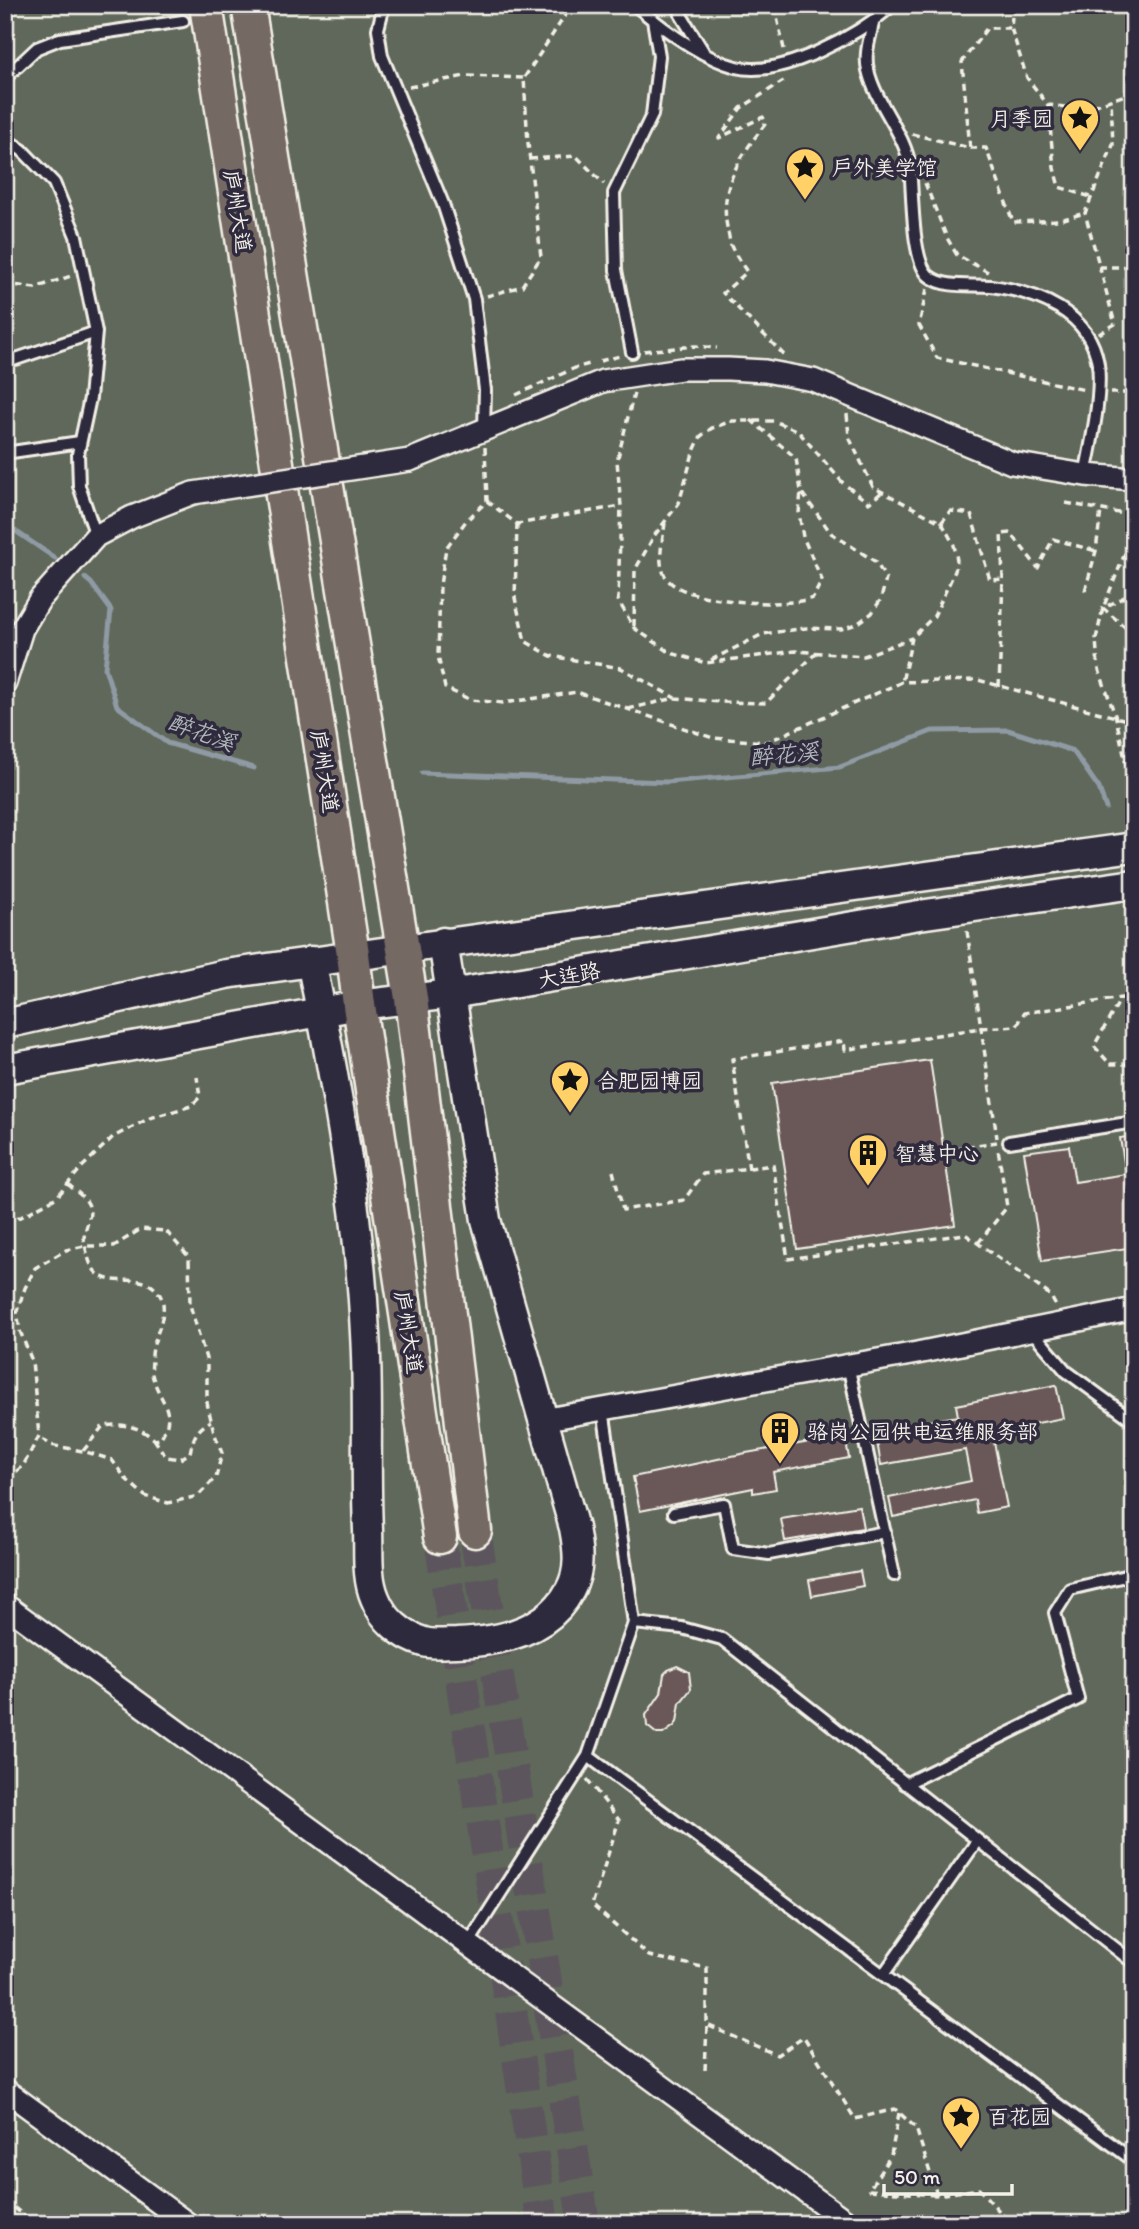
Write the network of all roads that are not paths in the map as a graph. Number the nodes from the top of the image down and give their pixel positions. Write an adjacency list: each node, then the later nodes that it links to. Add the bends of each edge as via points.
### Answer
1 (384, 5): 15 (lane, via 378,29 382,56 443,204 474,299 485,390)
2 (635, 5): 7 (lane)
3 (680, 5): 9 (lane, via 681,15)
4 (893, 5): 8 (lane)
5 (257, 8): 25 (main road, 庐州大道)
6 (195, 13): 10 (lane, via 60,39 37,48); 26 (main road, 庐州大道)
7 (653, 20): 9 (lane); 13 (lane, via 659,56 652,115 614,193 616,270)
8 (873, 23): 9 (lane, via 788,64 751,69); 18 (lane, via 867,69 906,150 923,270 951,284 1006,289 1040,298 1067,311 1091,339 1098,367 1097,393)
9 (704, 53)
10 (5, 78)
11 (5, 139): 12 (lane, via 54,183 76,236)
12 (96, 332): 14 (lane, via 16,359); 16 (lane, via 90,398)
13 (632, 352)
14 (5, 357)
15 (484, 431): 18 (street, via 603,381 681,369 765,371 813,380 1012,463); 20 (street, bridge, via 410,460 193,494)
16 (80, 442): 17 (lane); 20 (lane, via 79,486)
17 (5, 453)
18 (1085, 475): 19 (street)
19 (1134, 479)
20 (96, 536): 21 (street, via 40,598 22,629)
21 (5, 683)
22 (1134, 847): 24 (main road)
23 (1134, 884): 28 (main road, 大连路)
24 (443, 942): 25 (main road); 28 (main road)
25 (403, 948): 26 (main road); 29 (main road, 庐州大道)
26 (353, 954): 27 (main road); 30 (main road, 庐州大道)
27 (311, 961): 31 (main road); 32 (main road, via 226,974)
28 (451, 994): 29 (main road, 大连路); 40 (main road, via 485,1220)
29 (411, 998): 30 (main road, 大连路); 43 (main road, 庐州大道)
30 (359, 1005): 31 (main road, 大连路); 45 (main road, 庐州大道)
31 (321, 1013): 33 (main road, 大连路); 40 (main road, via 358,1236 365,1335 370,1581 382,1614 410,1637 426,1643 472,1643 528,1631 559,1606 571,1589 578,1547)
32 (5, 1024)
33 (5, 1069)
34 (1134, 1122): 35 (lane)
35 (1009, 1142)
36 (1134, 1309): 37 (street)
37 (1031, 1330): 38 (street); 41 (lane, via 1066,1371)
38 (848, 1366): 39 (street); 44 (lane)
39 (603, 1409): 40 (street); 49 (lane)
40 (542, 1420)
41 (1134, 1421)
42 (674, 1513): 44 (lane, via 724,1504 733,1549 769,1554)
43 (475, 1531)
44 (885, 1532): 47 (lane)
45 (440, 1537)
46 (1134, 1574): 51 (lane, via 1070,1589 1055,1613 1078,1699)
47 (894, 1575)
48 (5, 1605): 53 (street)
49 (634, 1623): 50 (lane); 51 (lane, via 682,1628 722,1639)
50 (588, 1756): 53 (lane); 55 (lane)
51 (905, 1784): 52 (lane)
52 (977, 1840): 54 (lane); 55 (lane)
53 (468, 1944): 59 (street)
54 (1134, 1963)
55 (883, 1975): 57 (lane)
56 (5, 2090): 58 (street)
57 (1134, 2161)
58 (188, 2224)
59 (850, 2224)

